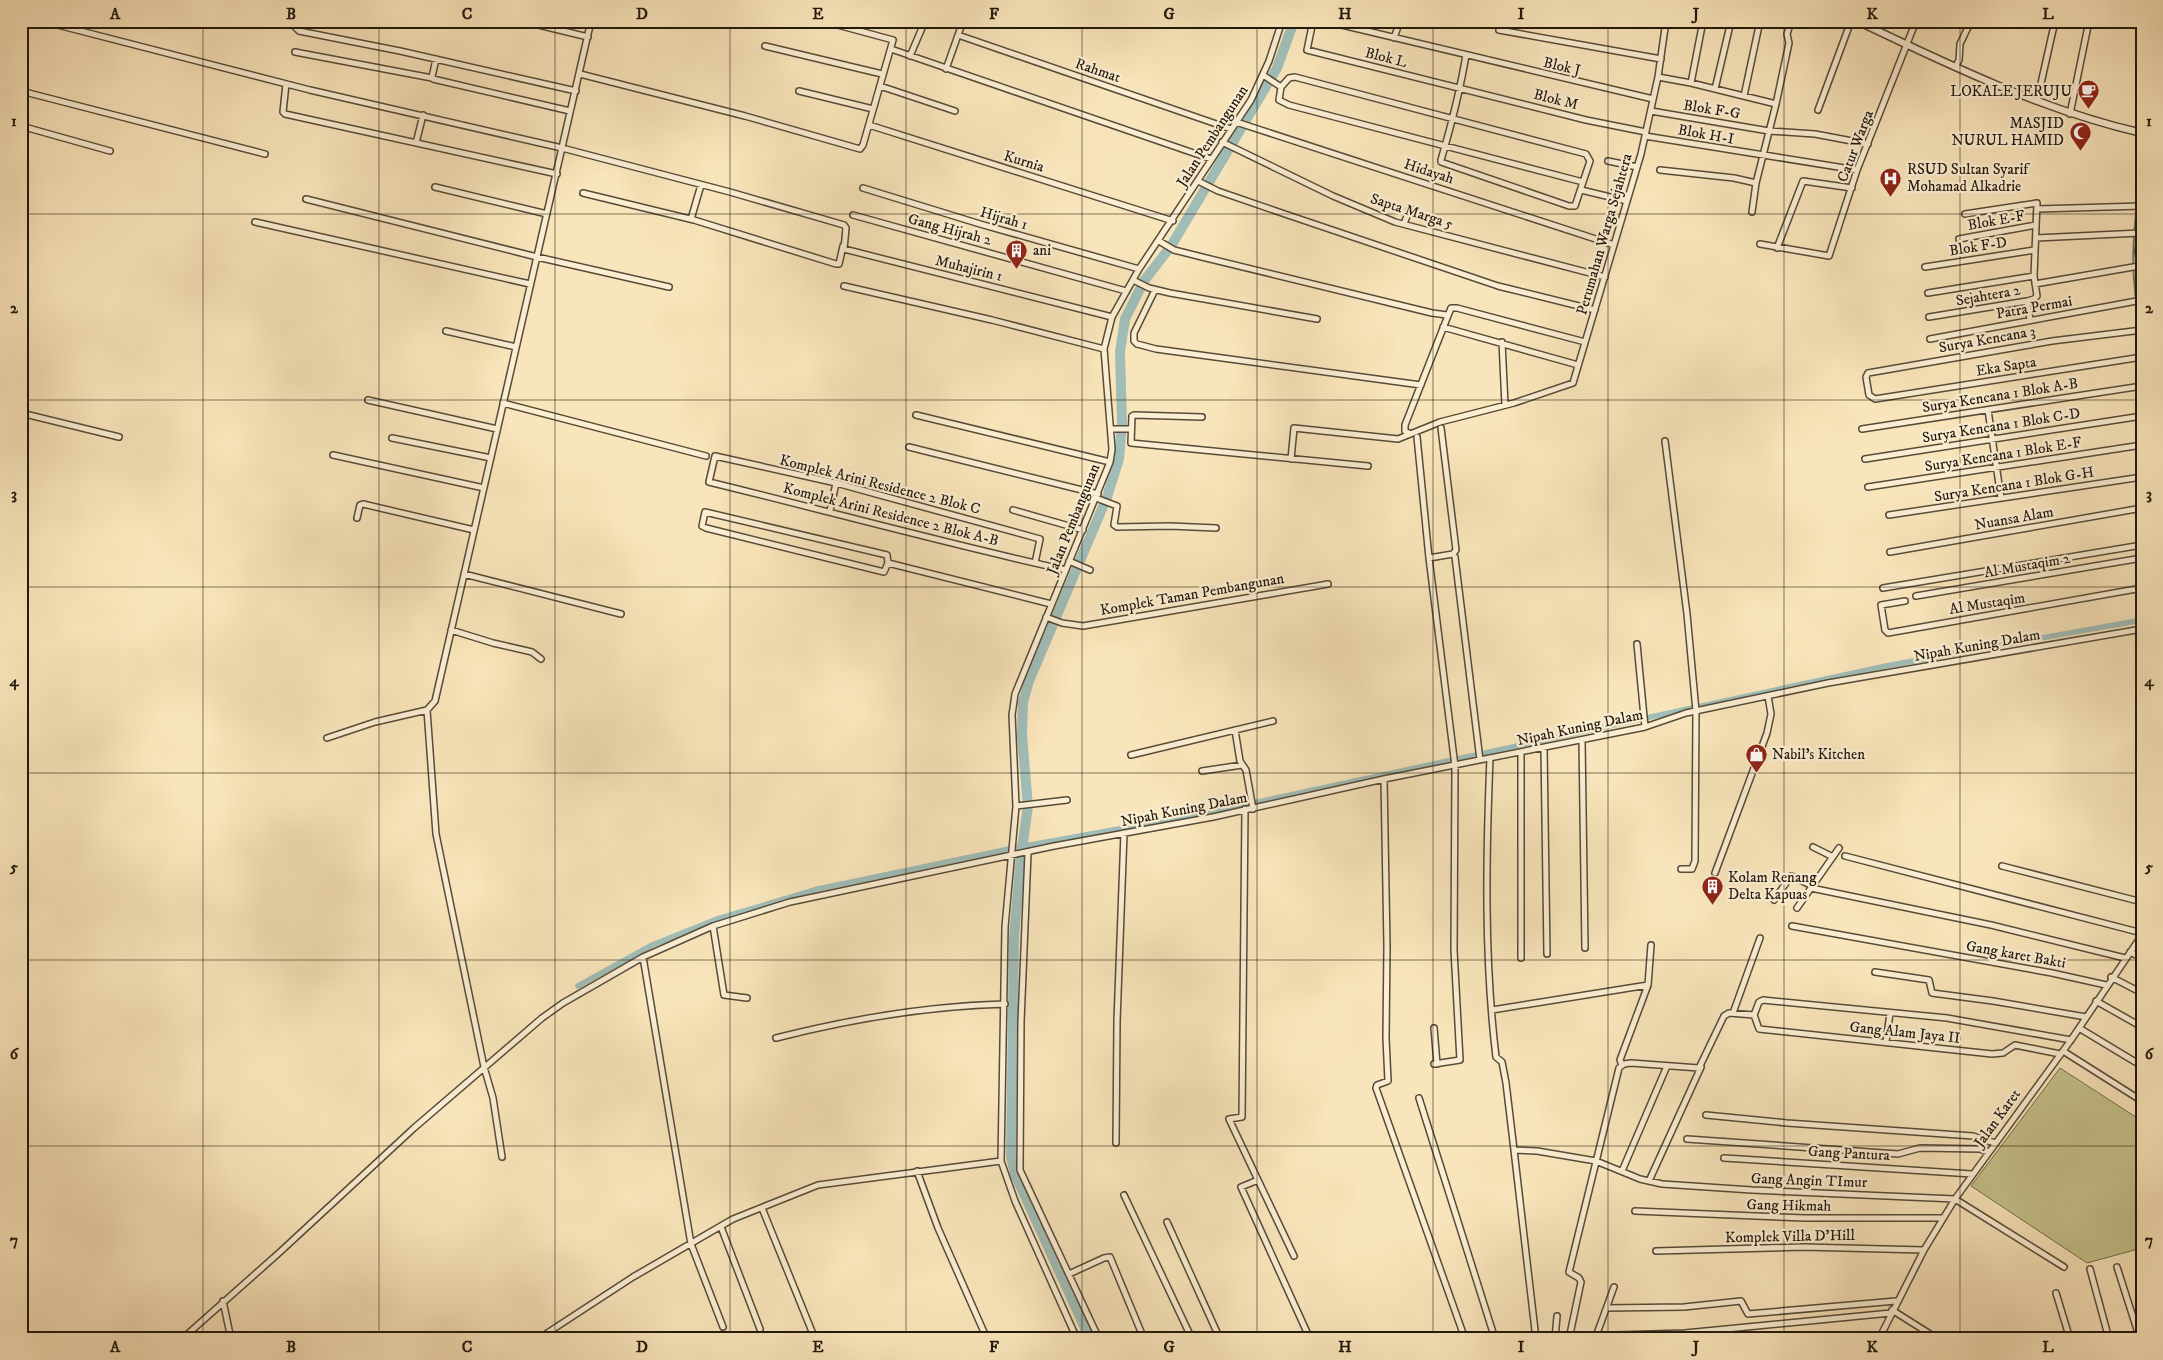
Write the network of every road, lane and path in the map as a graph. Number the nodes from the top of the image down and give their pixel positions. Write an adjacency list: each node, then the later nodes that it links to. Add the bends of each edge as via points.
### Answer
1 (42, 21): 44 (street)
2 (295, 21): 34 (street, via 299,31)
3 (522, 21): 26 (street)
4 (591, 21): 26 (street)
5 (823, 21): 30 (street, via 893,40)
6 (925, 21): 33 (street)
7 (963, 21): 25 (street)
8 (1282, 21): 40 (street, Jalan Pembangunan)
9 (1313, 21): 47 (street, Blok L, via 1305,48)
10 (1325, 21): 27 (street, Blok J)
11 (1400, 21): 27 (street)
12 (1649, 21): 23 (street)
13 (1703, 21): 43 (street)
14 (1731, 21): 48 (street)
15 (1760, 21): 52 (street)
16 (1790, 21): 55 (street, via 1787,34 1790,43)
17 (1850, 21): 57 (street)
18 (1857, 21): 28 (street)
19 (1916, 21): 28 (street, Catur Warga)
20 (1970, 21): 36 (street, via 1960,44)
21 (2055, 21): 54 (street)
22 (2089, 21): 61 (street)
23 (1666, 23): 35 (street, Perumahan Warga Sejahtera)
24 (1499, 30): 35 (street)
25 (958, 34): 37 (street); 67 (street, Rahmat)
26 (588, 36): 38 (street)
27 (1394, 38): 32 (street, Blok J)
28 (1908, 45): 36 (street); 73 (street, Catur Warga)
29 (765, 46): 39 (street)
30 (891, 49): 33 (street); 39 (street)
31 (295, 52): 41 (street)
32 (1466, 55): 47 (street); 53 (street, Blok J)
33 (910, 56): 37 (street)
34 (436, 59): 41 (street); 49 (street)
35 (1661, 59): 42 (street, Perumahan Warga Sejahtera)
36 (1956, 66): 54 (street)
37 (946, 69): 79 (street)
38 (580, 74): 49 (street); 65 (street, via 745,116 859,150)
39 (882, 74): 45 (street)
40 (1266, 77): 46 (street); 64 (street, Jalan Pembangunan)
41 (432, 78): 58 (street)
42 (1658, 78): 43 (street); 53 (street, Perumahan Warga Sejahtera)
43 (1691, 83): 48 (street)
44 (286, 84): 62 (street); 71 (street, via 282,112 285,114)
45 (880, 86): 56 (street); 59 (street)
46 (1279, 86): 63 (street, via 1295,77); 74 (street, via 1279,100 1289,105)
47 (1460, 88): 63 (street); 70 (street, Blok M)
48 (1715, 89): 52 (street)
49 (576, 90): 58 (street)
50 (21, 91): 77 (street)
51 (799, 91): 56 (street)
52 (1744, 96): 55 (street)
53 (1653, 99): 60 (street, Perumahan Warga Sejahtera)
54 (2037, 101): 61 (street)
55 (1776, 104): 68 (street)
56 (873, 109): 65 (street)
57 (1818, 110)
58 (570, 111): 75 (street)
59 (955, 111)
60 (1651, 111): 68 (street, Blok F-G); 70 (street, Perumahan Warga Sejahtera)
61 (2070, 114): 69 (street)
62 (423, 115): 71 (street); 75 (street)
63 (1451, 119): 74 (street); 86 (street, via 1586,154 1590,161)
64 (1239, 122): 67 (street, Jalan Pembangunan); 113 (street, Hidayah)
65 (869, 125): 104 (street, Kurnia)
66 (21, 126): 76 (street)
67 (1231, 130): 72 (street, Jalan Pembangunan)
68 (1769, 131): 73 (street, Blok F-G, via 1815,134); 78 (street)
69 (2142, 133)
70 (1646, 134): 78 (street, Blok H-I); 81 (street, Perumahan Warga Sejahtera)
71 (416, 143): 84 (street)
72 (1224, 143): 79 (street, Jalan Pembangunan); 106 (street, Sapta Marga 5, via 1333,196)
73 (1868, 144): 83 (street, Catur Warga)
74 (1445, 145): 86 (street); 92 (street, via 1443,164 1569,206 1575,206)
75 (562, 148): 84 (street); 88 (street)
76 (110, 151)
77 (265, 154)
78 (1763, 156): 83 (street, Blok H-I); 87 (street)
79 (1211, 159): 85 (street, Jalan Pembangunan)
80 (1608, 160): 81 (street)
81 (1637, 167): 95 (street, Perumahan Warga Sejahtera)
82 (1660, 170): 87 (street)
83 (1857, 170): 91 (street, Catur Warga)
84 (557, 174): 100 (street)
85 (1200, 182): 104 (street, Jalan Pembangunan); 135 (street, via 1498,286)
86 (1583, 182): 92 (street)
87 (1756, 183): 99 (street)
88 (701, 184): 103 (street); 114 (street, via 844,226)
89 (435, 188): 100 (street)
90 (863, 188): 121 (street, Hijrah 1)
91 (1852, 188): 115 (street, via 1803,181); 115 (street, Catur Warga, via 1829,256)
92 (1581, 190): 95 (street)
93 (583, 193): 103 (street)
94 (306, 199): 118 (street)
95 (1627, 201): 113 (street, Perumahan Warga Sejahtera)
96 (2142, 206): 98 (street)
97 (1410, 208): 106 (street)
98 (2037, 209): 101 (street, via 2035,202); 107 (street)
99 (1752, 212)
100 (547, 214): 118 (street)
101 (1965, 214)
102 (853, 215): 131 (street, Gang Hijrah 2)
103 (691, 219): 114 (street, via 836,264 839,264)
104 (1173, 220): 111 (street, Jalan Pembangunan)
105 (255, 222): 126 (street)
106 (1404, 224): 123 (street, Sapta Marga 5)
107 (2036, 225): 109 (street); 110 (street, Blok E-F)
108 (2141, 229): 109 (street, via 2128,234); 117 (street)
109 (2036, 238): 116 (street)
110 (1959, 239)
111 (1161, 243): 121 (street, Jalan Pembangunan); 136 (street, via 1174,250)
112 (1760, 244): 115 (street)
113 (1614, 245): 123 (street, Perumahan Warga Sejahtera)
114 (843, 246): 137 (street, Muhajirin 1)
115 (1777, 248)
116 (2035, 250): 120 (street, Blok F-D); 122 (street)
117 (2140, 251): 119 (street)
118 (536, 257): 126 (street); 129 (street)
119 (2138, 266): 125 (street); 127 (street, Sejahtera 2)
120 (1925, 267)
121 (1139, 269): 124 (street, Jalan Pembangunan)
122 (2034, 276): 127 (street, Sejahtera 2); 132 (street, Sejahtera 2)
123 (1605, 277): 135 (street, Perumahan Warga Sejahtera)
124 (1132, 280): 130 (street); 131 (street, Jalan Pembangunan)
125 (2142, 281)
126 (530, 284): 147 (street)
127 (2035, 284): 134 (street, Sejahtera 2, via 2036,298)
128 (844, 286): 148 (street)
129 (669, 287)
130 (1155, 290): 139 (street); 151 (street, via 1134,333 1137,344)
131 (1126, 291): 137 (street, Jalan Pembangunan)
132 (1928, 293)
133 (2142, 300): 140 (street, Patra Permai)
134 (2027, 301): 138 (street, Sejahtera 2); 140 (street)
135 (1595, 310): 146 (street, Perumahan Warga Sejahtera)
136 (1447, 315): 141 (street); 146 (street, via 1451,308 1457,308)
137 (1112, 317): 148 (street, Jalan Pembangunan)
138 (1929, 317)
139 (1317, 319)
140 (2030, 320): 144 (street, Patra Permai)
141 (1443, 327): 145 (street); 151 (street)
142 (2139, 330): 153 (street, Surya Kencana 3, via 2052,341 1868,373 1868,395)
143 (446, 331): 147 (street)
144 (1930, 338)
145 (1502, 342): 150 (street); 156 (street)
146 (1585, 342): 150 (street, Perumahan Warga Sejahtera)
147 (516, 347): 155 (street)
148 (1104, 349): 165 (street, Jalan Pembangunan)
149 (2142, 357): 153 (street, Eka Sapta)
150 (1578, 365): 156 (street, Perumahan Warga Sejahtera, via 1570,385)
151 (1421, 384): 167 (street, via 1405,425 1405,431)
152 (2142, 386): 157 (street, Surya Kencana 1 Blok A-B)
153 (1875, 399)
154 (368, 400): 164 (street)
155 (503, 403): 164 (street); 176 (street)
156 (1505, 405): 167 (street, via 1440,422)
157 (1988, 410): 166 (street, Surya Kencana 1 Blok A-B); 171 (street)
158 (21, 413): 168 (street)
159 (916, 415): 180 (street)
160 (2142, 416): 171 (street, Surya Kencana 1 Blok C-D)
161 (1202, 417): 162 (street, via 1134,415)
162 (1128, 428): 165 (street); 178 (street, via 1131,443)
163 (1441, 428): 201 (street, via 1456,550 1453,554)
164 (497, 429): 177 (street)
165 (1113, 429): 180 (street, Jalan Pembangunan)
166 (1862, 429)
167 (1410, 434): 178 (street, via 1398,439 1294,428)
168 (119, 437)
169 (1417, 437): 201 (street)
170 (392, 438): 177 (street)
171 (1992, 440): 179 (street, Surya Kencana 1 Blok C-D); 182 (street)
172 (1664, 441): 222 (street)
173 (2142, 445): 182 (street, Surya Kencana 1 Blok E-F)
174 (909, 447): 188 (street)
175 (333, 455): 187 (street)
176 (706, 456)
177 (490, 458): 187 (street)
178 (1291, 459): 181 (street)
179 (1865, 459)
180 (1110, 462): 188 (street, Jalan Pembangunan)
181 (1368, 466)
182 (1996, 467): 186 (street, Surya Kencana 1 Blok E-F); 189 (street)
183 (2142, 477): 189 (street, Surya Kencana 1 Blok G-H)
184 (710, 482): 185 (street, Komplek Arini Residence 2 Blok C, via 715,456); 192 (street, Komplek Arini Residence 2 Blok A-B)
185 (836, 484): 192 (street); 205 (street, Komplek Arini Residence 2 Blok C, via 1040,539)
186 (1868, 487)
187 (484, 488): 196 (street)
188 (1097, 497): 195 (street, via 1117,506 1114,525 1117,527); 197 (street, Jalan Pembangunan)
189 (2001, 498): 193 (street, Surya Kencana 1 Blok G-H)
190 (2142, 508): 199 (street, Nuansa Alam)
191 (1013, 510): 197 (street)
192 (830, 511): 205 (street, Komplek Arini Residence 2 Blok A-B)
193 (1889, 515)
194 (357, 518): 196 (street, via 363,504)
195 (1216, 528)
196 (474, 530): 208 (street)
197 (1084, 530): 203 (street, Jalan Pembangunan)
198 (2142, 545): 210 (street)
199 (1890, 552)
200 (1455, 557): 233 (street)
201 (1429, 558): 235 (street)
202 (2142, 558): 212 (street, Al Mustaqim 2)
203 (1070, 562): 206 (street, Jalan Pembangunan); 207 (street)
204 (888, 563): 204 (street, via 884,572 702,526 706,511 887,555); 214 (street)
205 (1035, 563): 206 (street, Komplek Arini Residence 2 Blok A-B)
206 (1066, 570): 214 (street, Jalan Pembangunan)
207 (1090, 570)
208 (464, 574): 215 (street); 218 (street)
209 (1328, 584): 216 (street, Komplek Taman Pembangunan, via 1084,626)
210 (1883, 588)
211 (2142, 588): 213 (street, Al Mustaqim, via 1888,632 1881,605)
212 (1916, 596)
213 (1905, 601)
214 (1052, 604): 216 (street, Jalan Pembangunan)
215 (621, 614)
216 (1048, 618): 239 (street, Jalan Pembangunan, via 1013,704)
217 (2142, 629): 221 (street, Nipah Kuning Dalam)
218 (451, 630): 220 (street, via 493,644 532,652); 223 (street, via 435,701)
219 (1637, 644): 225 (street)
220 (541, 659)
221 (1768, 696): 222 (street, Nipah Kuning Dalam); 251 (street, via 1771,714 1767,733)
222 (1696, 709): 225 (street, Nipah Kuning Dalam); 250 (street, via 1695,861 1692,869)
223 (427, 710): 227 (street, via 374,722); 291 (street, via 436,834)
224 (1273, 721): 226 (street)
225 (1644, 722): 228 (street, Nipah Kuning Dalam)
226 (1236, 730): 231 (street); 234 (street)
227 (327, 738)
228 (1582, 740): 229 (street, Nipah Kuning Dalam); 261 (street)
229 (1544, 748): 230 (street, Nipah Kuning Dalam); 263 (street)
230 (1521, 752): 232 (street, Nipah Kuning Dalam); 265 (street)
231 (1131, 754)
232 (1490, 758): 233 (street, Nipah Kuning Dalam); 276 (street, via 1487,929)
233 (1480, 760): 235 (street, Nipah Kuning Dalam)
234 (1242, 765): 236 (street); 240 (street, via 1246,770)
235 (1454, 765): 237 (street, Nipah Kuning Dalam); 282 (street, via 1454,950 1460,1060 1436,1064)
236 (1202, 771)
237 (1384, 779): 240 (street, Nipah Kuning Dalam); 347 (street, via 1388,1079 1377,1085 1376,1091)
238 (1067, 800): 239 (street)
239 (1018, 805): 246 (street, Jalan Pembangunan)
240 (1252, 805): 241 (street, Nipah Kuning Dalam)
241 (1245, 809): 242 (street, Nipah Kuning Dalam, via 1214,818); 308 (street, via 1242,1117 1229,1119)
242 (1124, 833): 245 (street, Nipah Kuning Dalam); 298 (street)
243 (1813, 847): 248 (street)
244 (1839, 848): 248 (street)
245 (1026, 853): 246 (street, Nipah Kuning Dalam); 324 (street, via 1020,1170)
246 (1012, 855): 256 (street, Nipah Kuning Dalam, via 790,902); 275 (street, Jalan Pembangunan, via 1005,928)
247 (1845, 856): 258 (street)
248 (1833, 857): 252 (street)
249 (2002, 866): 254 (street)
250 (1681, 869)
251 (1715, 873)
252 (1812, 887): 253 (street, via 1791,876); 255 (street); 266 (street, via 1991,925)
253 (1774, 900)
254 (2142, 902)
255 (1798, 908)
256 (713, 926): 264 (street, Nipah Kuning Dalam); 273 (street, via 724,995)
257 (1792, 926): 271 (street, Gang karet Bakti)
258 (2142, 934): 262 (street, Jalan Karet)
259 (1760, 938): 277 (street)
260 (1651, 945): 270 (street)
261 (1585, 948)
262 (2130, 952): 266 (street, Jalan Karet); 267 (street)
263 (1547, 954)
264 (643, 957): 291 (street, Nipah Kuning Dalam, via 563,1003); 317 (street)
265 (1522, 958)
266 (2125, 958): 269 (street, Jalan Karet)
267 (2142, 958)
268 (1876, 972): 280 (street, via 1930,981 1932,993)
269 (2112, 977): 271 (street, Jalan Karet); 272 (street)
270 (1648, 985): 276 (street); 288 (street, via 1620,1060)
271 (2106, 985): 274 (street, Jalan Karet)
272 (2142, 993)
273 (747, 998)
274 (2096, 1001): 280 (street, Jalan Karet); 281 (street)
275 (1004, 1004): 284 (street, via 873,1016); 303 (street, Jalan Pembangunan)
276 (1492, 1010): 299 (street, via 1496,1057 1501,1061 1504,1076)
277 (1733, 1013): 279 (street); 292 (street, via 1724,1016)
278 (1890, 1013): 279 (street, via 1762,1000); 285 (street, via 1947,1018); 286 (street)
279 (1754, 1015): 286 (street, Gang Alam Jaya II, via 1759,1029)
280 (2086, 1018): 283 (street, Jalan Karet)
281 (2142, 1027)
282 (1434, 1028)
283 (2079, 1028): 285 (street, Jalan Karet); 290 (street)
284 (776, 1038)
285 (2071, 1040): 287 (street, Jalan Karet)
286 (1886, 1042): 287 (street, Gang Alam Jaya II, via 1992,1054 2015,1045)
287 (2061, 1052): 294 (street); 297 (street, Jalan Karet)
288 (1622, 1065): 289 (street); 304 (street)
289 (1667, 1066): 292 (street); 306 (street)
290 (2142, 1066)
291 (484, 1067): 301 (street, via 493,1098); 327 (street, Nipah Kuning Dalam)
292 (1701, 1067): 309 (street)
293 (1419, 1098): 348 (street)
294 (2142, 1101)
295 (1706, 1115): 297 (street, via 1976,1137)
296 (1687, 1139): 300 (street, via 1898,1154 1920,1148 1980,1149)
297 (1994, 1142): 300 (street, Jalan Karet)
298 (1116, 1143)
299 (1514, 1150): 304 (street, Gang Angin TImur); 349 (street)
300 (1988, 1152): 307 (street, Jalan Karet)
301 (502, 1157)
302 (1724, 1158): 307 (street, Gang Pantura)
303 (1002, 1161): 305 (street); 341 (street, Jalan Pembangunan, via 1015,1201)
304 (1596, 1161): 306 (street, Gang Angin TImur); 351 (street, via 1570,1272 1581,1283)
305 (918, 1171): 312 (street, via 826,1182); 340 (street, via 938,1228)
306 (1622, 1171): 309 (street, Gang Angin TImur)
307 (1972, 1174): 311 (street, Jalan Karet)
308 (1258, 1180): 320 (street); 346 (street, via 1241,1188)
309 (1649, 1181): 311 (street, Gang Angin TImur, via 1752,1190)
310 (1124, 1195): 344 (street)
311 (1955, 1199): 314 (street, Jalan Karet); 321 (street)
312 (762, 1208): 316 (street); 339 (street)
313 (1635, 1211): 314 (street, Gang Hikmah, via 1805,1218)
314 (1942, 1218): 318 (street, Jalan Karet)
315 (1167, 1222): 345 (street)
316 (721, 1227): 317 (street); 333 (street)
317 (692, 1244): 332 (street); 338 (street, via 633,1277)
318 (1924, 1250): 319 (street, Komplek Villa D'Hill, via 1803,1247); 328 (street, Jalan Karet)
319 (1656, 1251)
320 (1294, 1256)
321 (2064, 1267)
322 (2117, 1267): 356 (street)
323 (2090, 1270): 355 (street)
324 (1069, 1274): 342 (street); 343 (street, via 1110,1257)
325 (1614, 1287): 329 (street)
326 (2056, 1293): 354 (street)
327 (223, 1301): 336 (street, Nipah Kuning Dalam); 337 (street)
328 (1896, 1301): 329 (street, via 1748,1314 1742,1301); 330 (street, Jalan Karet)
329 (1607, 1308): 352 (street)
330 (1892, 1312): 334 (street, via 1685,1333); 335 (street, Jalan Karet); 353 (street)
331 (1557, 1316): 350 (street)
332 (723, 1327)
333 (760, 1329)
334 (1617, 1335)
335 (1879, 1338)
336 (182, 1339)
337 (231, 1339)
338 (538, 1339)
339 (815, 1339)
340 (987, 1339)
341 (1077, 1339)
342 (1099, 1339)
343 (1144, 1339)
344 (1192, 1339)
345 (1220, 1339)
346 (1310, 1339)
347 (1465, 1339)
348 (1495, 1339)
349 (1536, 1339)
350 (1555, 1339)
351 (1569, 1339)
352 (1595, 1339)
353 (1938, 1339)
354 (2070, 1339)
355 (2109, 1339)
356 (2140, 1339)

